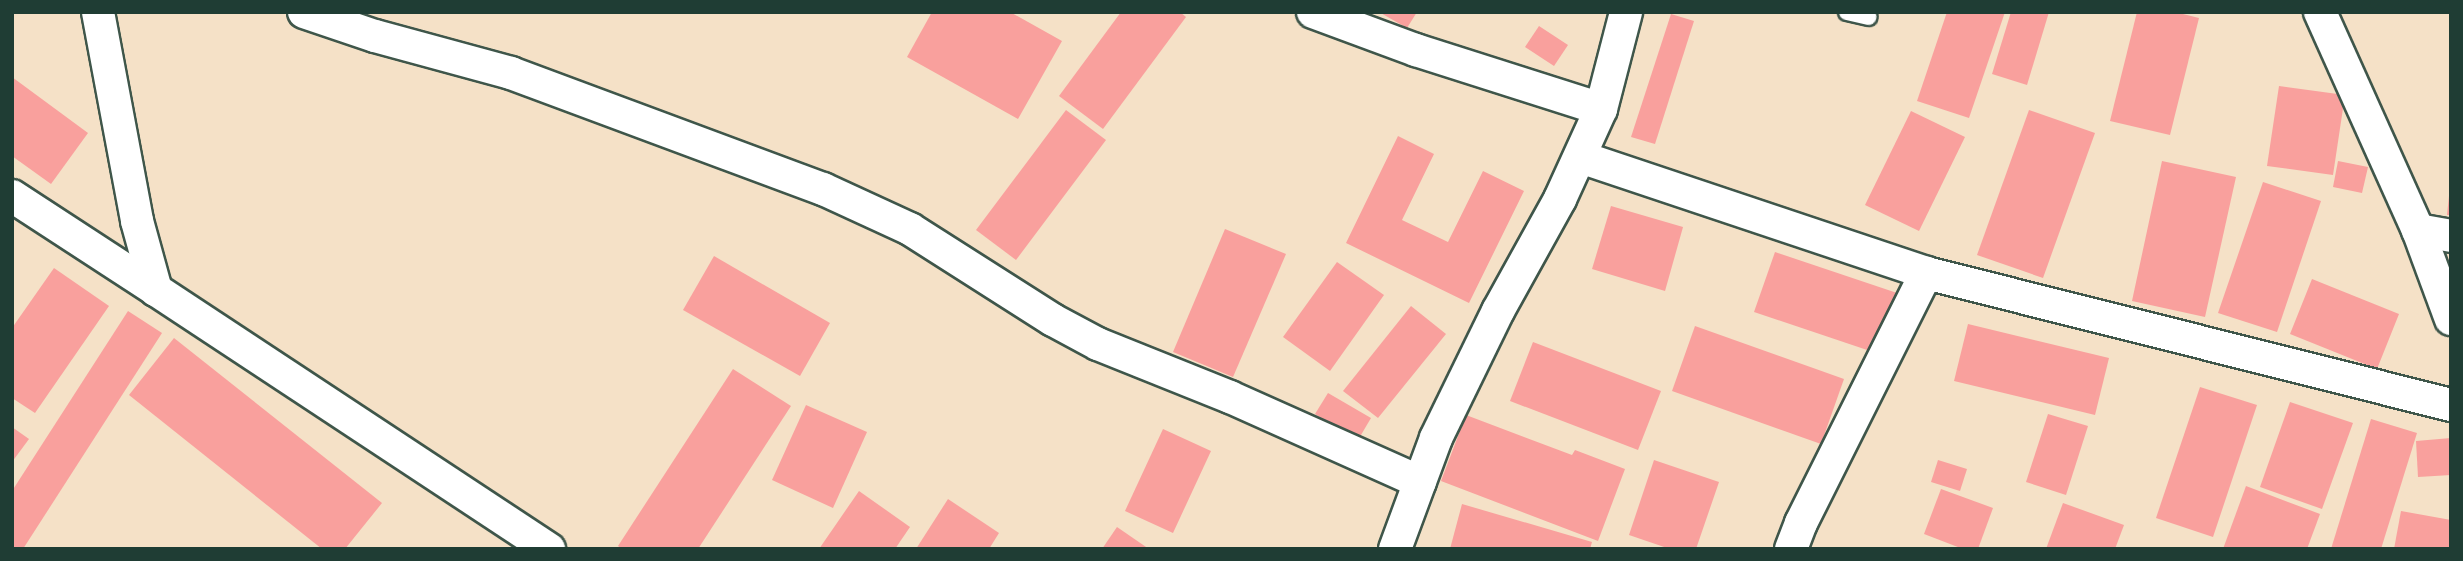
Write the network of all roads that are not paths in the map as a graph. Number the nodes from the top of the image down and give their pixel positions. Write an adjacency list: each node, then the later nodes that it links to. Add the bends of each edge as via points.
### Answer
1 (99, 12): 14 (street, via 137,221)
2 (304, 12): 17 (street, via 511,73 823,189 909,229 1098,344)
3 (1313, 12): 8 (street)
4 (1626, 12): 8 (street)
5 (1847, 12): 7 (lane)
6 (2320, 12): 11 (street)
7 (1868, 17)
8 (1601, 109): 9 (street)
9 (1580, 157): 13 (street); 17 (street, via 1498,311 1436,438)
10 (12, 196): 14 (street)
11 (2417, 230): 12 (street); 15 (street)
12 (2451, 236)
13 (1926, 273): 16 (street); 20 (street)
14 (156, 290): 18 (street)
15 (2451, 319)
16 (2451, 405)
17 (1420, 482): 19 (street)
18 (549, 549)
19 (1395, 549)
20 (1791, 549)

